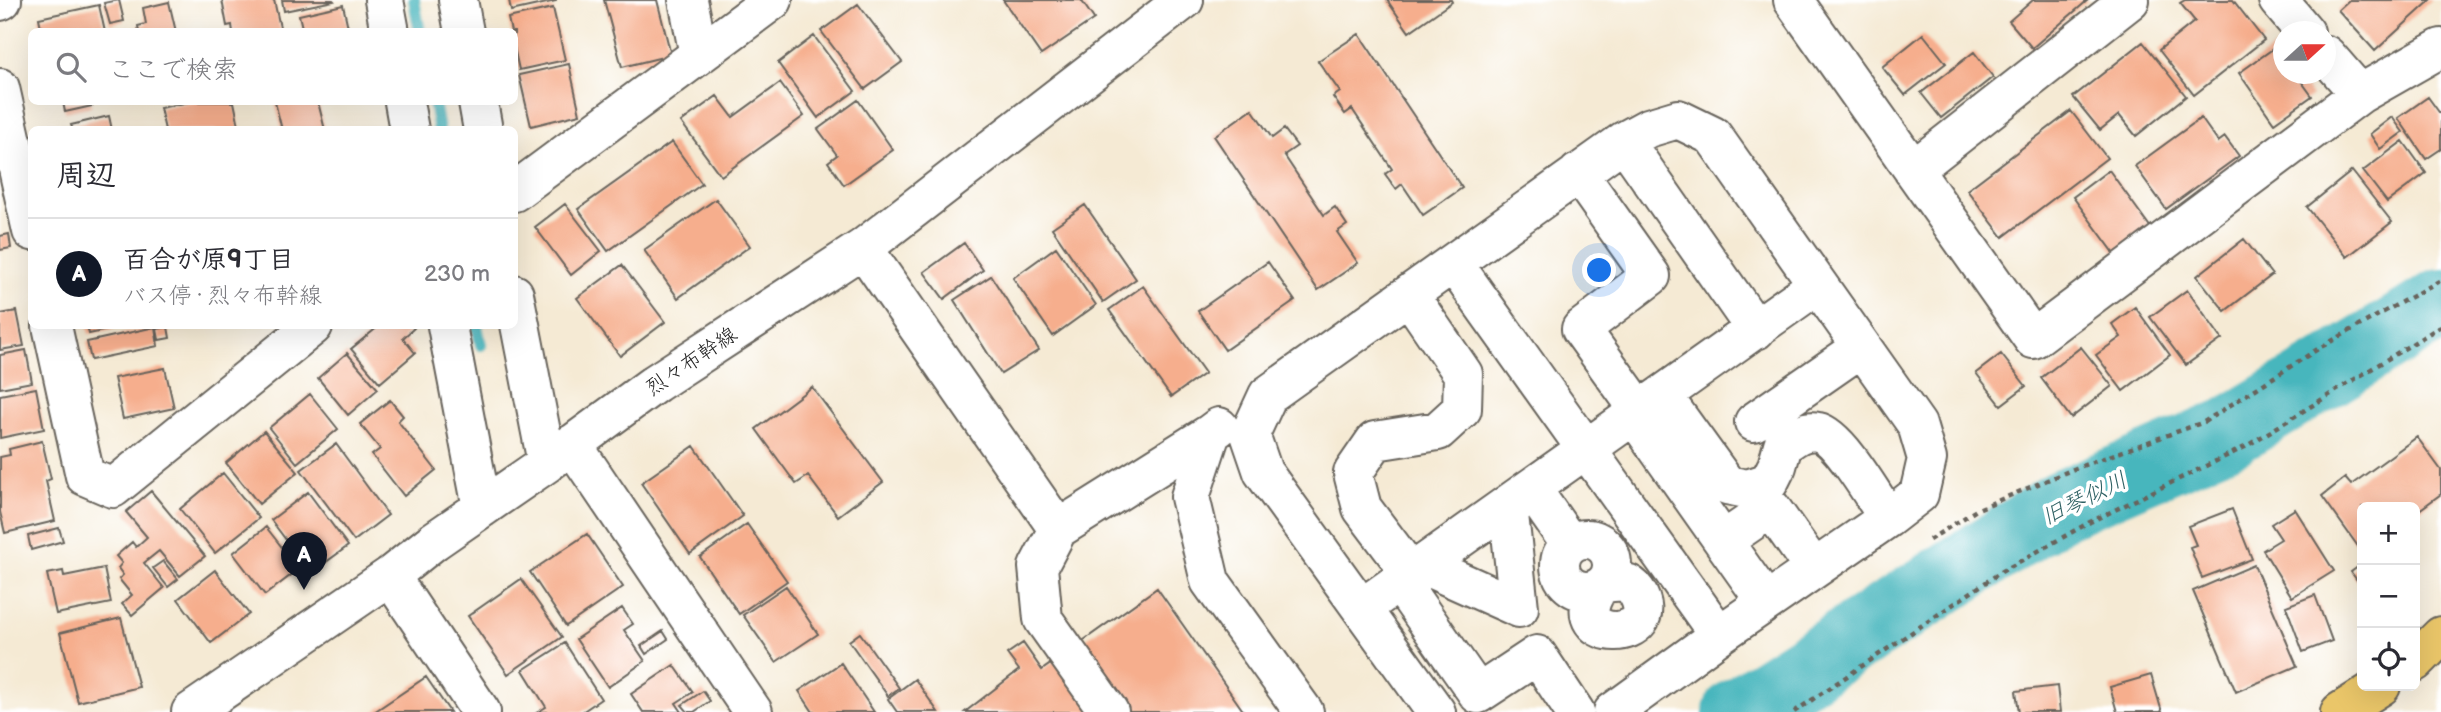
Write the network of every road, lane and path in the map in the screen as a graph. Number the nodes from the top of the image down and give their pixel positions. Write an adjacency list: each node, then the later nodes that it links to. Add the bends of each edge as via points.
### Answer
1 (384, 0): 10 (street)
2 (458, 0): 11 (street)
3 (688, 0): 13 (street)
4 (773, 0): 13 (street)
5 (1793, 0): 22 (street)
6 (2130, 0): 22 (street)
7 (2278, 0): 9 (street)
8 (1164, 7): 26 (street, 烈々布幹線)
9 (2296, 21)
10 (389, 28)
11 (463, 28)
12 (2441, 48): 16 (street)
13 (699, 55): 24 (street)
14 (2336, 66): 16 (street)
15 (0, 88): 25 (street)
16 (2360, 94): 22 (street, via 2033,339)
17 (405, 105): 19 (street)
18 (479, 105): 20 (street)
19 (409, 126)
20 (482, 126)
21 (1624, 141): 23 (street); 29 (street, via 1678,119 1713,136); 36 (street, via 1686,202 1722,252)
22 (1913, 170)
23 (1578, 173): 27 (street); 39 (street, via 1651,276 1581,329)
24 (518, 189)
25 (28, 213)
26 (863, 248): 43 (street, 烈々布幹線, via 656,383); 47 (street)
27 (1454, 264): 30 (street); 42 (street)
28 (2441, 280): 49 (path, via 2321,347 2204,422 1978,509)
29 (1817, 285): 36 (street); 37 (street)
30 (1409, 295): 38 (street); 51 (street, via 1463,374 1462,409 1438,431 1375,441 1353,473 1362,509)
31 (518, 308): 43 (street)
32 (2441, 326): 68 (path, via 2245,447 2090,522 2001,572)
33 (53, 329): 34 (street, via 85,476 113,488)
34 (309, 329)
35 (448, 329): 45 (street)
36 (1755, 330): 39 (street)
37 (1862, 347): 40 (street, via 1780,382); 46 (street, via 1917,425 1927,459 1919,494)
38 (1268, 395): 41 (street); 54 (street, via 1250,434 1263,472)
39 (1645, 407): 42 (street); 46 (street, via 1727,485 1747,489 1769,482 1783,445 1803,431 1821,432 1841,449); 48 (street)
40 (1754, 422)
41 (1211, 433): 47 (street); 64 (street, via 1190,496 1210,581)
42 (1587, 450): 44 (street); 55 (street)
43 (559, 454): 45 (street, 烈々布幹線); 62 (street)
44 (1519, 496): 51 (street); 51 (street, via 1519,608); 58 (street, via 1570,544 1582,538 1606,547 1612,572 1602,587 1620,581 1634,587 1641,601 1641,616 1631,628)
45 (482, 508): 52 (street, 烈々布幹線)
46 (1888, 518): 50 (street)
47 (1058, 529): 63 (street, via 1038,567 1043,619)
48 (1723, 541): 50 (street, via 1771,508); 53 (street)
49 (1921, 545)
50 (1814, 569): 53 (street)
51 (1411, 573): 54 (street); 66 (street, via 1478,694 1537,655)
52 (390, 576): 60 (street, 烈々布幹線); 61 (street)
53 (1766, 602): 55 (street)
54 (1363, 608): 65 (street)
55 (1719, 635): 58 (street)
56 (2441, 636): 57 (main road)
57 (2420, 657)
58 (1664, 676): 67 (street)
59 (2373, 691): 69 (main road)
60 (197, 710)
61 (481, 712)
62 (753, 712)
63 (1109, 712)
64 (1304, 712)
65 (1436, 712)
66 (1575, 712)
67 (1613, 712)
68 (1794, 712)
69 (2340, 712)

